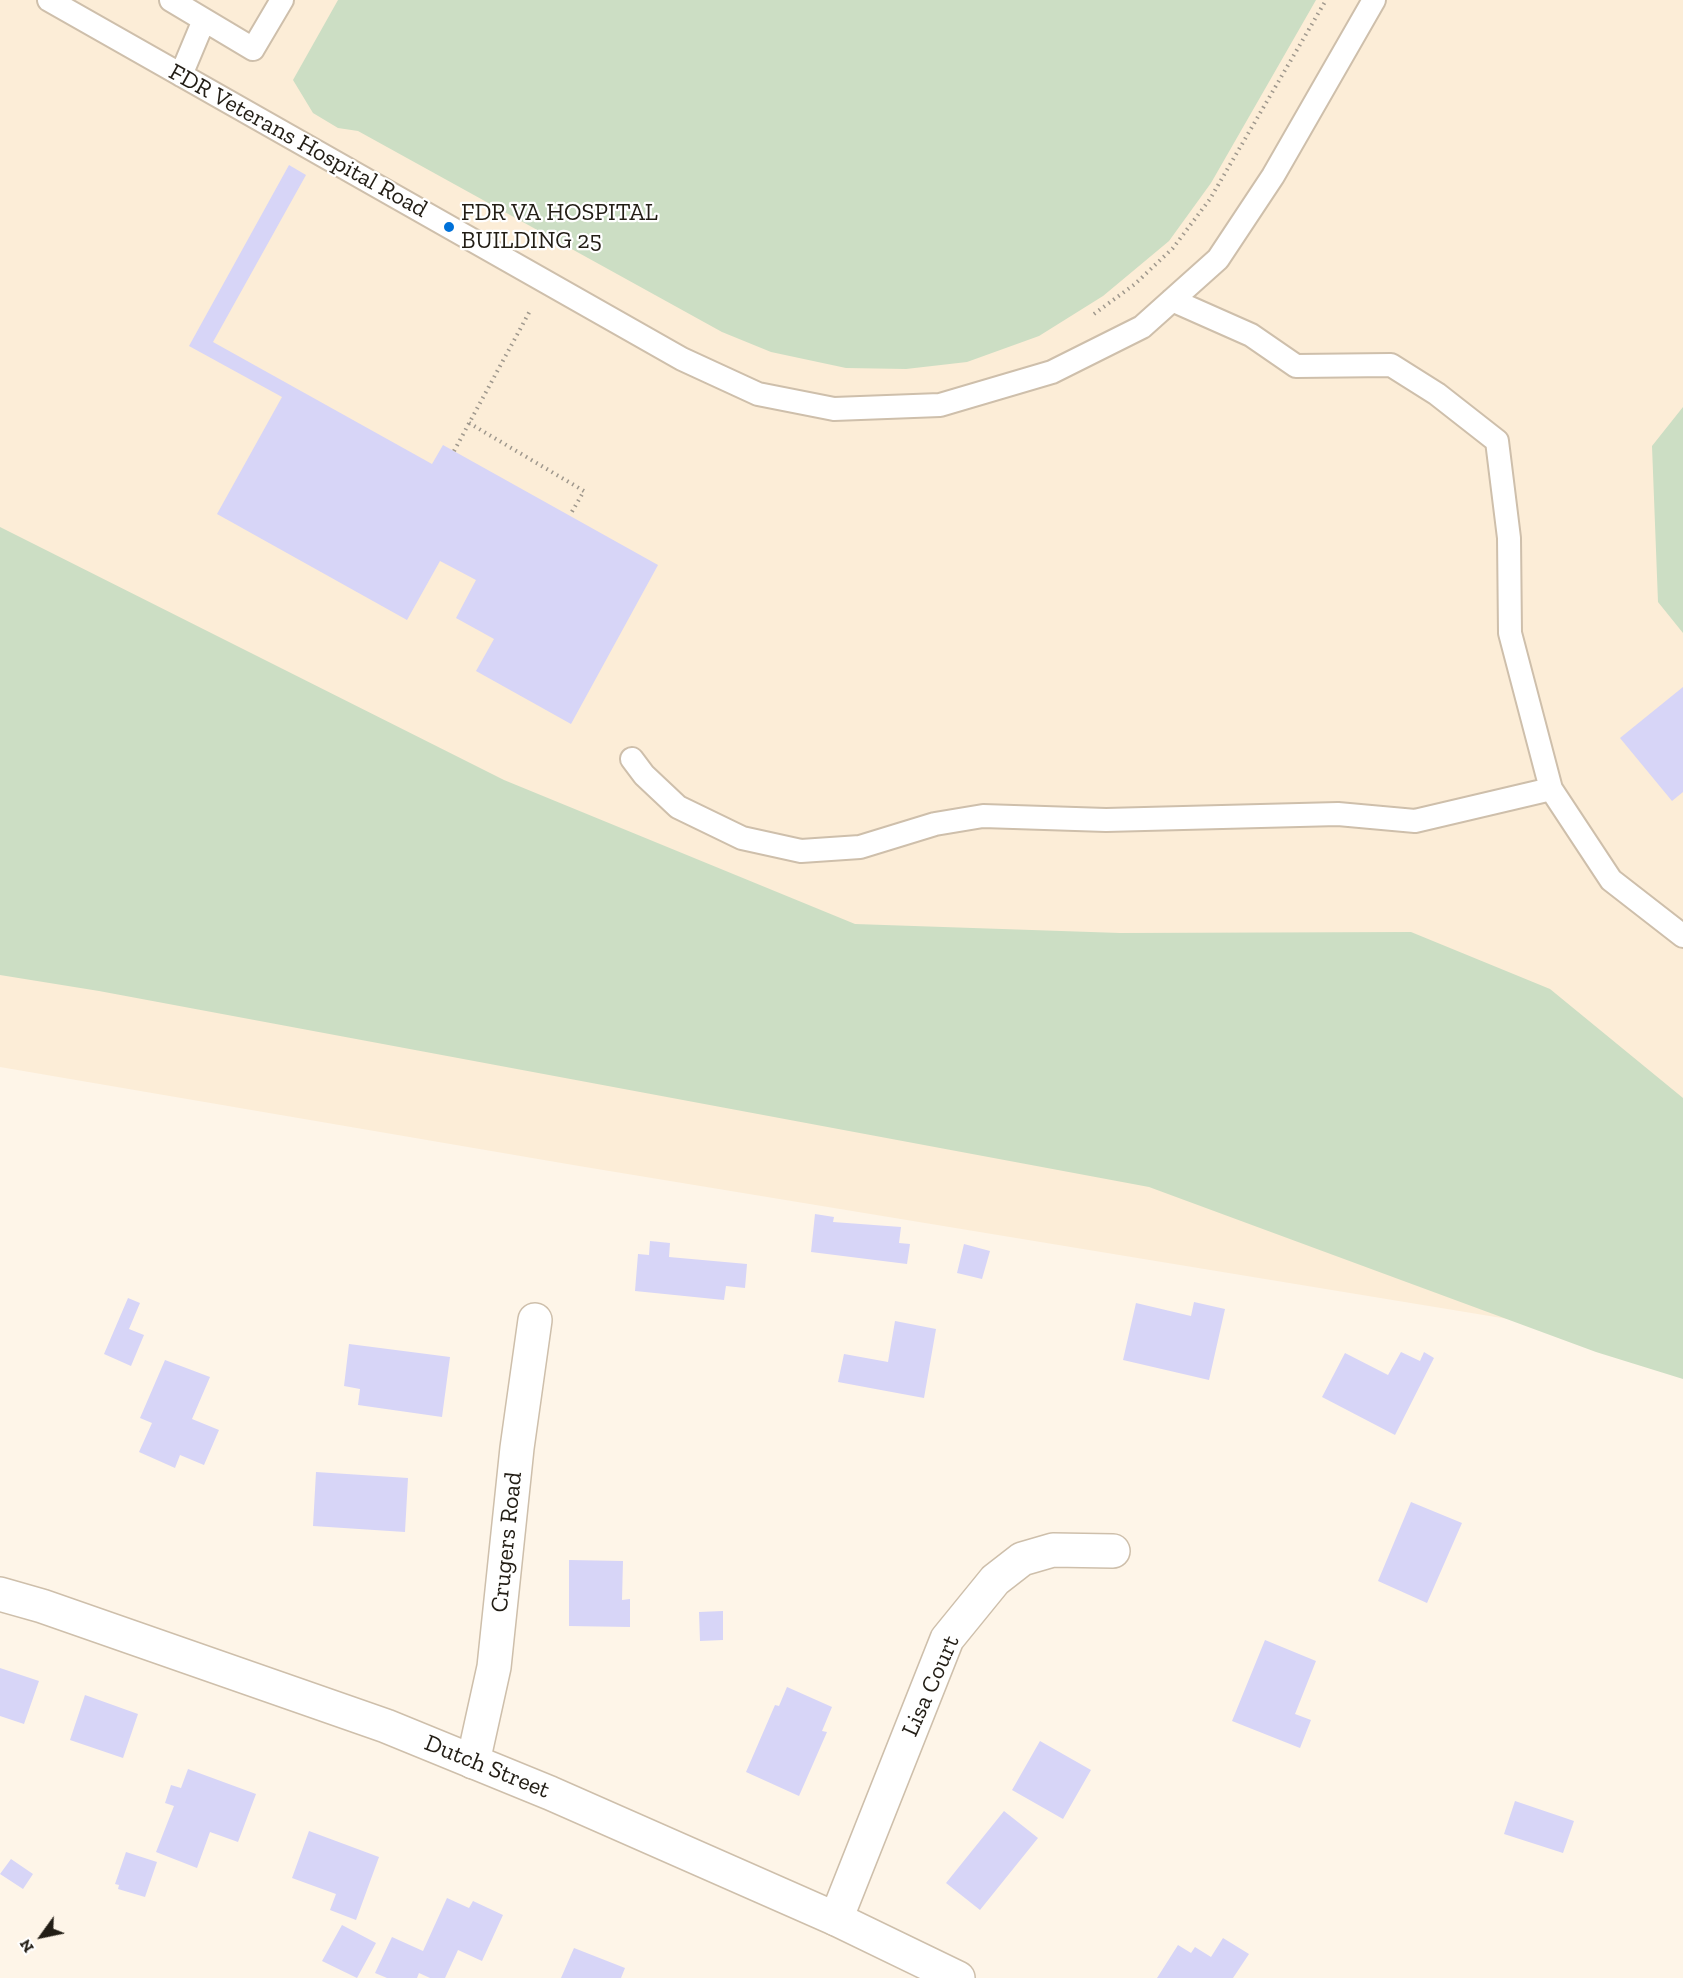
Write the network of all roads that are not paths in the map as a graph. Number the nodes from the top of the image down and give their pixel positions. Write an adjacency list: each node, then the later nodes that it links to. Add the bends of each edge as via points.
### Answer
1 (49, 0): 6 (lane, FDR Veterans Hospital Road)
2 (171, 0): 5 (lane)
3 (282, 0): 5 (lane, via 253,49)
4 (1374, 0): 7 (lane, FDR Veterans Hospital Road, via 1273,176 1218,259)
5 (204, 20): 6 (lane)
6 (181, 75): 7 (lane, FDR Veterans Hospital Road, via 682,359 758,394 834,409 940,405 1052,372 1142,327)
7 (1172, 300): 9 (lane, via 1251,335 1296,366 1391,365 1437,394 1497,441 1509,538 1510,633)
8 (632, 759): 9 (lane, via 644,776 678,807 742,838 801,850 860,847 935,824 983,816 1106,820 1338,814 1415,821)
9 (1551, 789): 10 (lane, via 1611,880)
10 (1683, 936)
11 (535, 1320): 14 (street, Crugers Road, via 494,1667)
12 (1113, 1551): 15 (street, Lisa Court, via 1053,1550 1022,1559 994,1580 947,1640)
13 (0, 1594): 14 (street, Dutch Street, via 386,1726)
14 (473, 1762): 15 (street, Dutch Street)
15 (836, 1919): 16 (street, Dutch Street)
16 (958, 1978)

